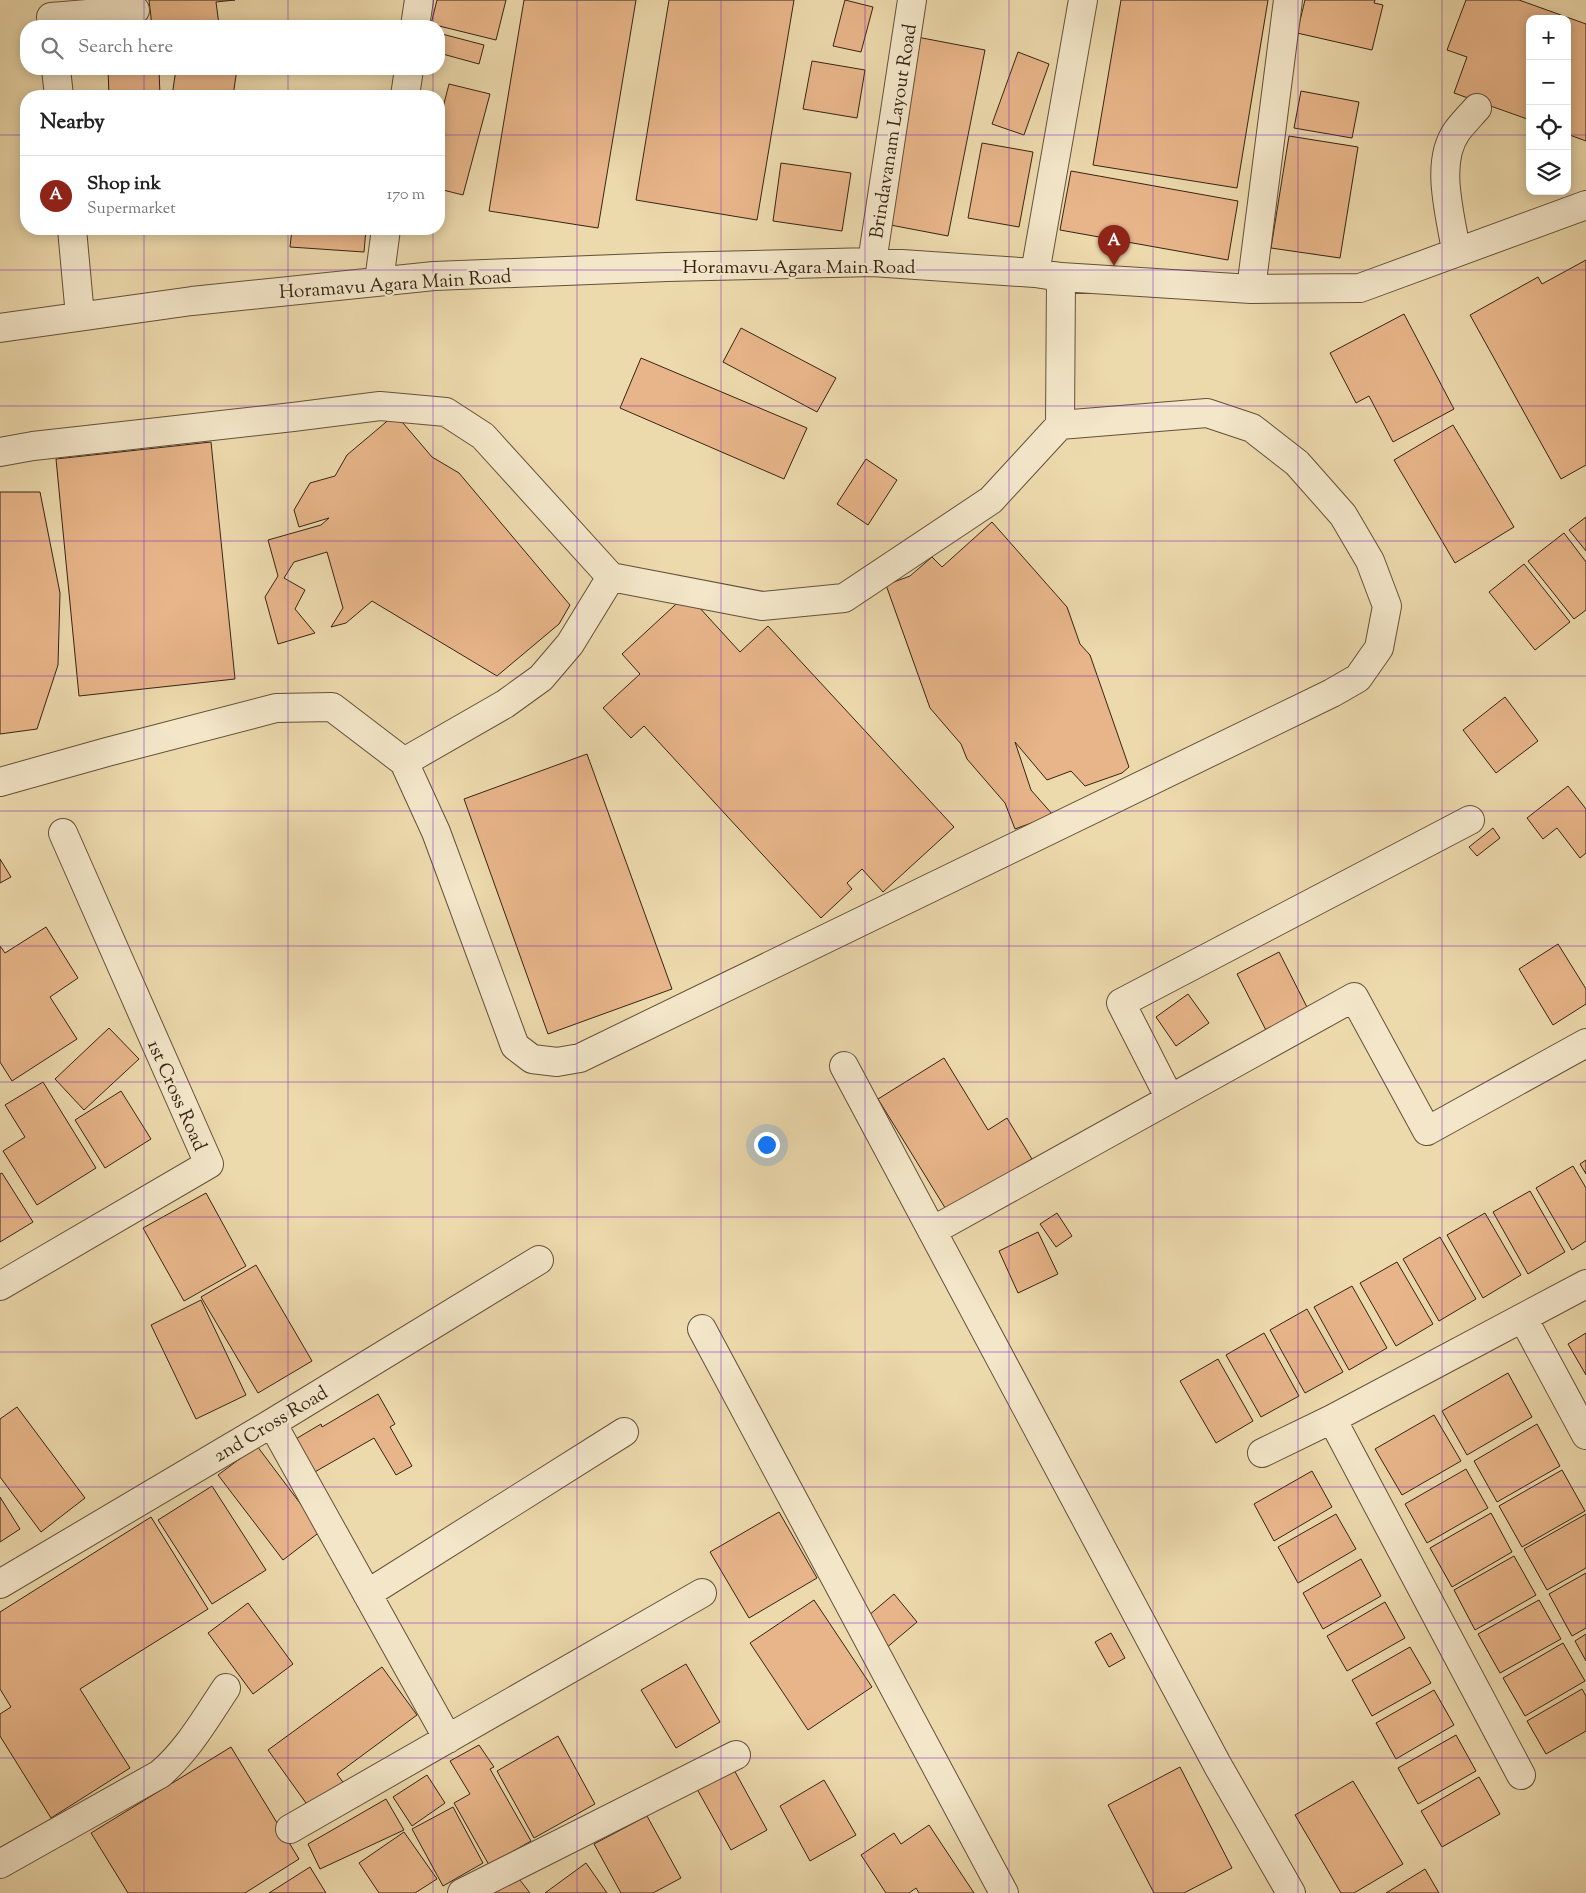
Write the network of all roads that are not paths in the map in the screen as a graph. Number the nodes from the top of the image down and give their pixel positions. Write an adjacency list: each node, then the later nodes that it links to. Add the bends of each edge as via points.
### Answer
1 (419, 0): 7 (street)
2 (912, 0): 17 (street, Brindavanam Layout Road)
3 (1083, 0): 18 (street)
4 (1288, 0): 21 (street)
5 (135, 10): 6 (street)
6 (50, 14)
7 (416, 20)
8 (57, 75): 10 (street)
9 (408, 75): 11 (street)
10 (58, 90)
11 (406, 90)
12 (1477, 108): 16 (street, via 1456,132 1444,176)
13 (1586, 204): 16 (street, Horamavu Agara Main Road)
14 (73, 235): 22 (street)
15 (385, 235): 20 (street)
16 (1456, 252): 21 (street, Horamavu Agara Main Road, via 1360,288)
17 (872, 262): 18 (street, Horamavu Agara Main Road); 20 (street, Horamavu Agara Main Road, via 667,267)
18 (1035, 273): 19 (street, Horamavu Agara Main Road)
19 (1061, 277): 21 (street, Horamavu Agara Main Road); 24 (street)
20 (379, 282): 22 (street, Horamavu Agara Main Road)
21 (1251, 290)
22 (80, 316): 23 (street, Horamavu Agara Main Road)
23 (0, 328)
24 (1060, 425): 26 (street, via 991,500 844,598 762,606); 27 (street, via 1207,413 1252,428 1297,463 1343,515 1370,561 1387,606 1379,648 1358,678 1324,698 580,1058 557,1062 532,1059 514,1046 436,832)
25 (0, 452): 26 (street, via 380,406 446,412 483,436)
26 (611, 576): 27 (street, via 570,644 541,678 505,704)
27 (404, 762): 28 (street, via 332,707 276,708)
28 (0, 782)
29 (1470, 820): 33 (street, via 1121,1003)
30 (62, 833): 37 (street, 1st Cross Road, via 208,1164)
31 (1586, 1043): 33 (street, via 1427,1130 1354,998)
32 (844, 1066): 34 (street)
33 (1170, 1099): 34 (street)
34 (932, 1230): 56 (street, via 1214,1757)
35 (539, 1260): 41 (street, 2nd Cross Road)
36 (1586, 1284): 38 (street)
37 (0, 1286)
38 (1523, 1318): 40 (street); 43 (street)
39 (702, 1329): 55 (street)
40 (1332, 1419): 44 (street); 51 (street)
41 (272, 1423): 45 (street, 2nd Cross Road); 47 (street)
42 (624, 1432): 47 (street)
43 (1586, 1435)
44 (1262, 1452)
45 (0, 1584)
46 (702, 1593): 49 (street)
47 (367, 1594): 49 (street)
48 (226, 1688): 53 (street, via 191,1742 160,1774)
49 (448, 1738): 52 (street)
50 (736, 1755): 54 (street)
51 (1521, 1775)
52 (290, 1830)
53 (0, 1864)
54 (462, 1893)
55 (1004, 1893)
56 (1291, 1893)

